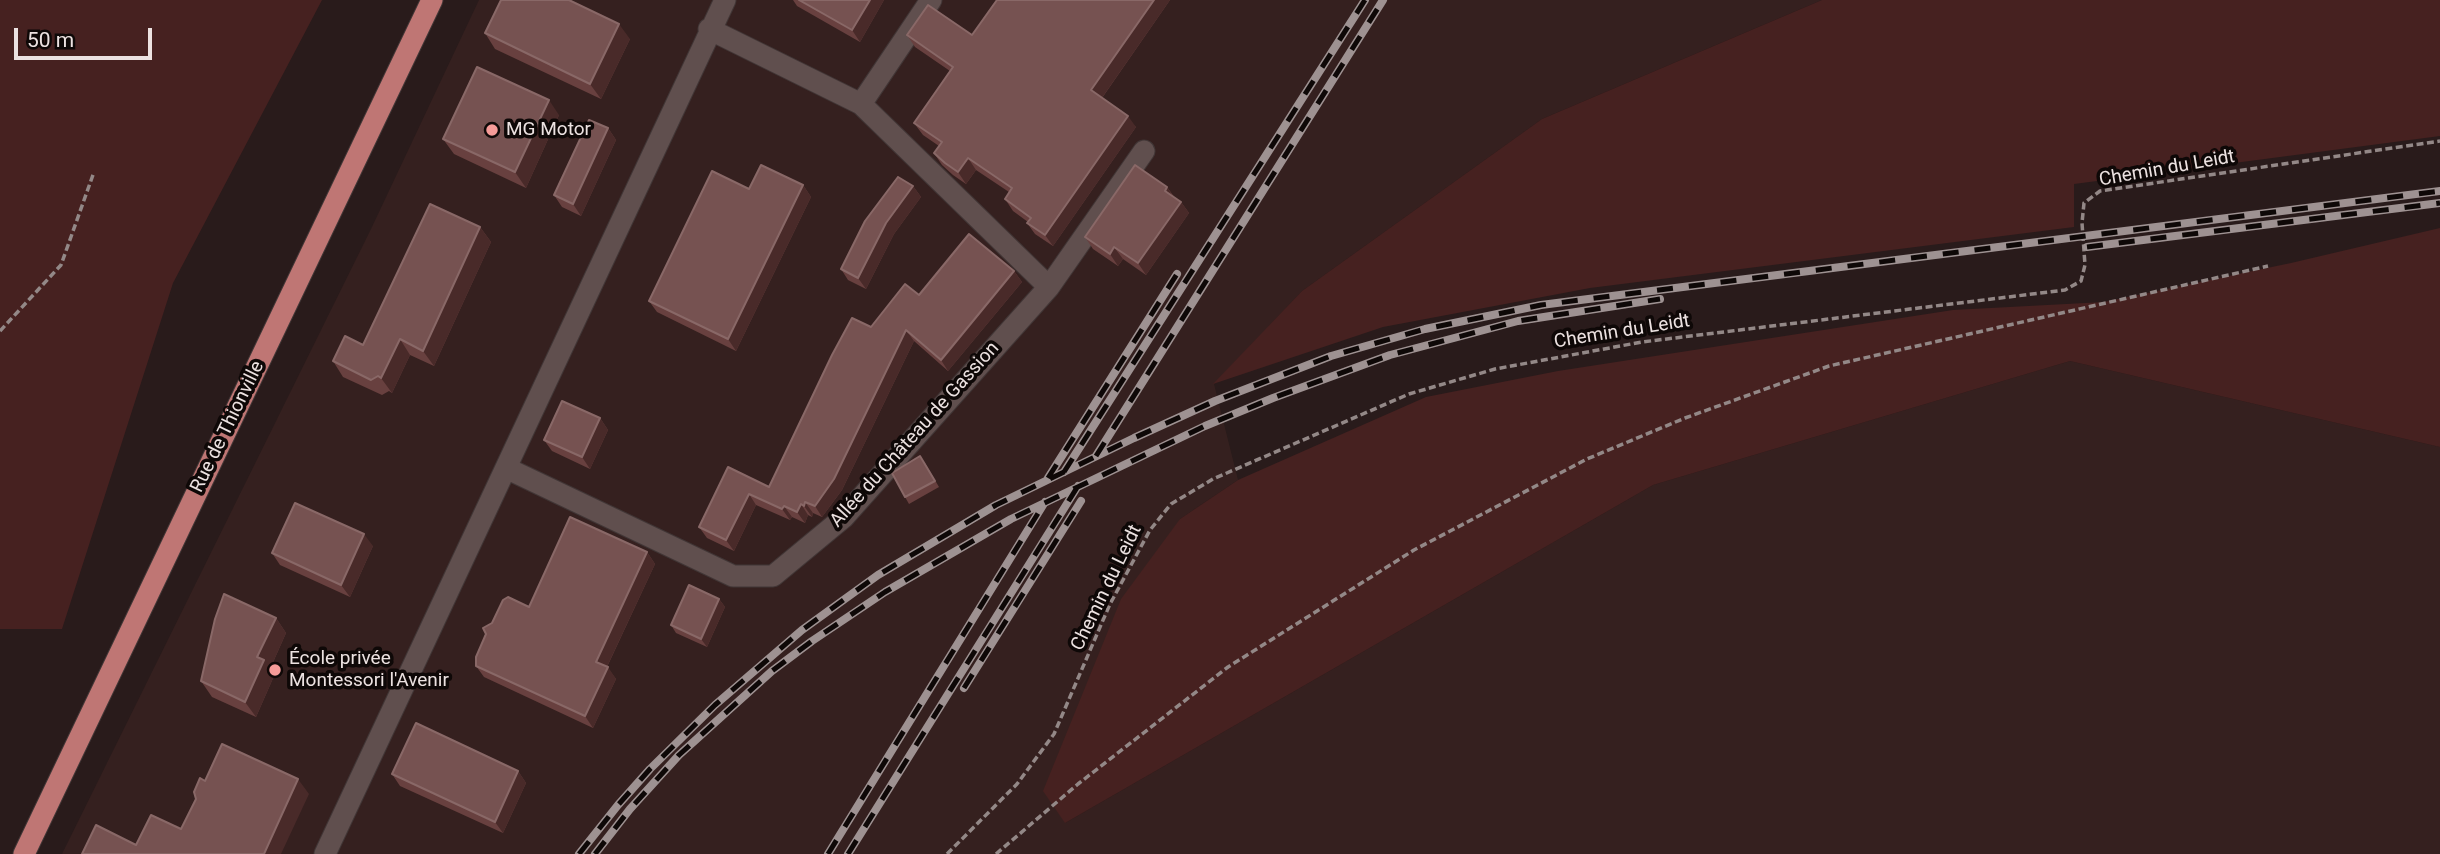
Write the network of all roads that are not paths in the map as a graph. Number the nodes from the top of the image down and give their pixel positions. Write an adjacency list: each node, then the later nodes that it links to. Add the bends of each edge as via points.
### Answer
1 (432, 0): 9 (main road, Rue de Thionville)
2 (725, 0): 4 (street)
3 (931, 0): 5 (street)
4 (709, 29): 5 (street); 8 (street)
5 (861, 104): 7 (street)
6 (1144, 151): 7 (street, Allée du Château de Gassion)
7 (1049, 287): 8 (street, Allée du Château de Gassion, via 843,518 773,576 733,576)
8 (506, 468): 10 (street)
9 (24, 854)
10 (325, 854)

